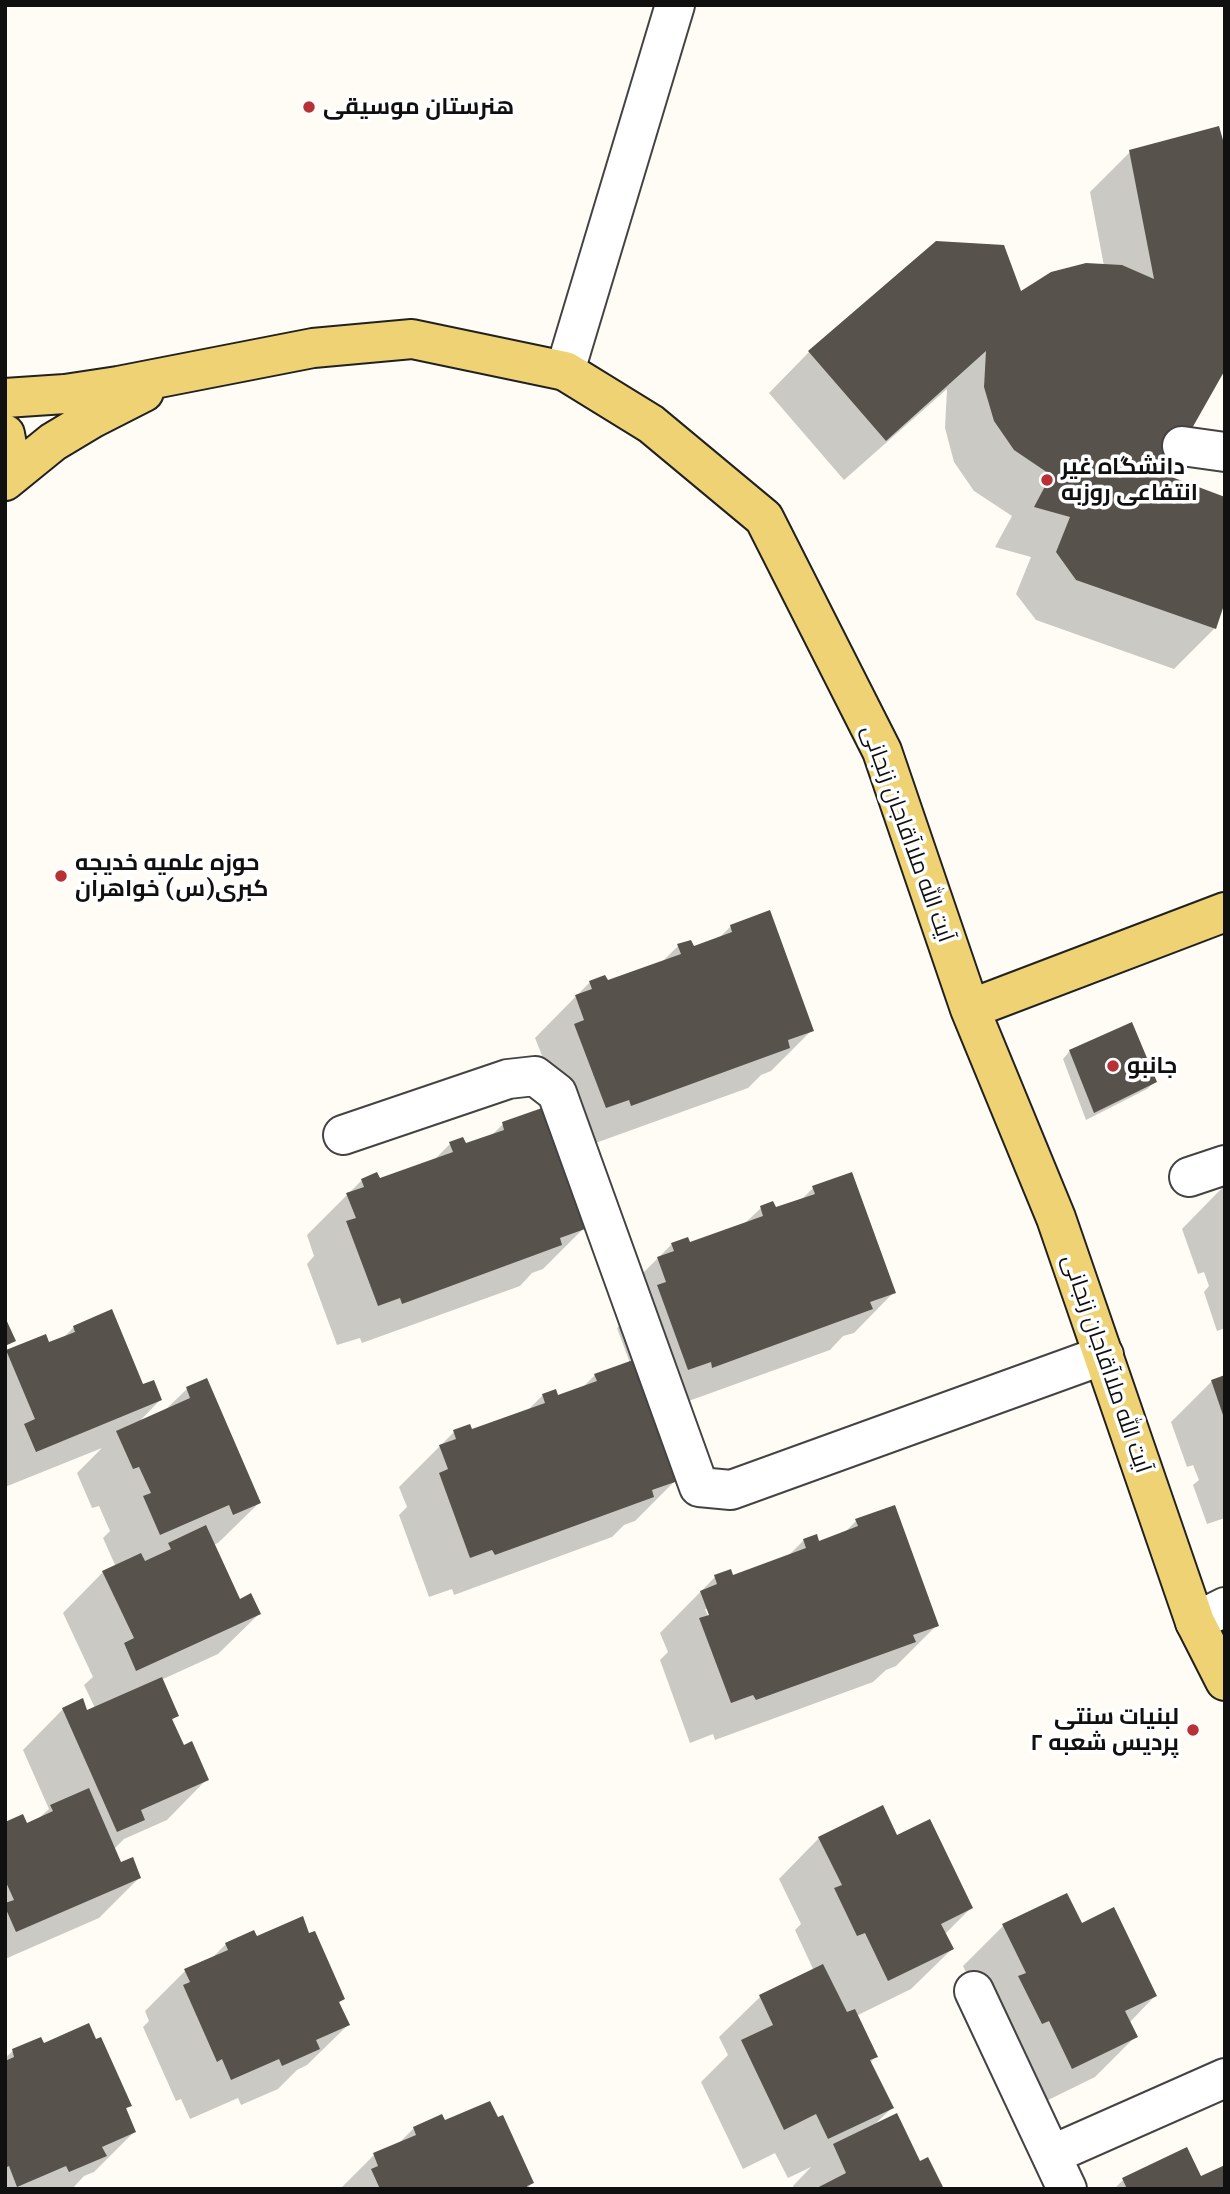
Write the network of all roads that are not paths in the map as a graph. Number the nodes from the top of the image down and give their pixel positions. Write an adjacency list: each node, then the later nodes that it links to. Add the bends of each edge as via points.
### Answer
1 (675, 5): 2 (street)
2 (565, 372): 3 (main road, آیت الله ملاآقاجان زنجانی, via 412,339 313,348); 11 (main road, آیت الله ملاآقاجان زنجانی, via 651,424 764,518 882,751)
3 (177, 376): 4 (main road, via 65,394); 9 (main road, via 53,442)
4 (5, 398)
5 (5, 434): 8 (main road, via 9,456)
6 (1182, 446): 7 (street)
7 (1225, 452)
8 (5, 475)
9 (5, 481)
10 (1225, 912): 11 (main road)
11 (970, 1009): 15 (main road, آیت الله ملاآقاجان زنجانی, via 1056,1218)
12 (343, 1135): 15 (street, via 508,1079 535,1076 557,1093 699,1487 731,1490)
13 (1225, 1165): 14 (street)
14 (1189, 1177)
15 (1104, 1355): 16 (main road, آیت الله ملاآقاجان زنجانی)
16 (1210, 1615): 17 (main road, آیت الله ملاآقاجان زنجانی)
17 (1225, 1681)
18 (974, 1991): 20 (street)
19 (1225, 2078): 20 (street)
20 (1051, 2155): 21 (street)
21 (1068, 2189)

